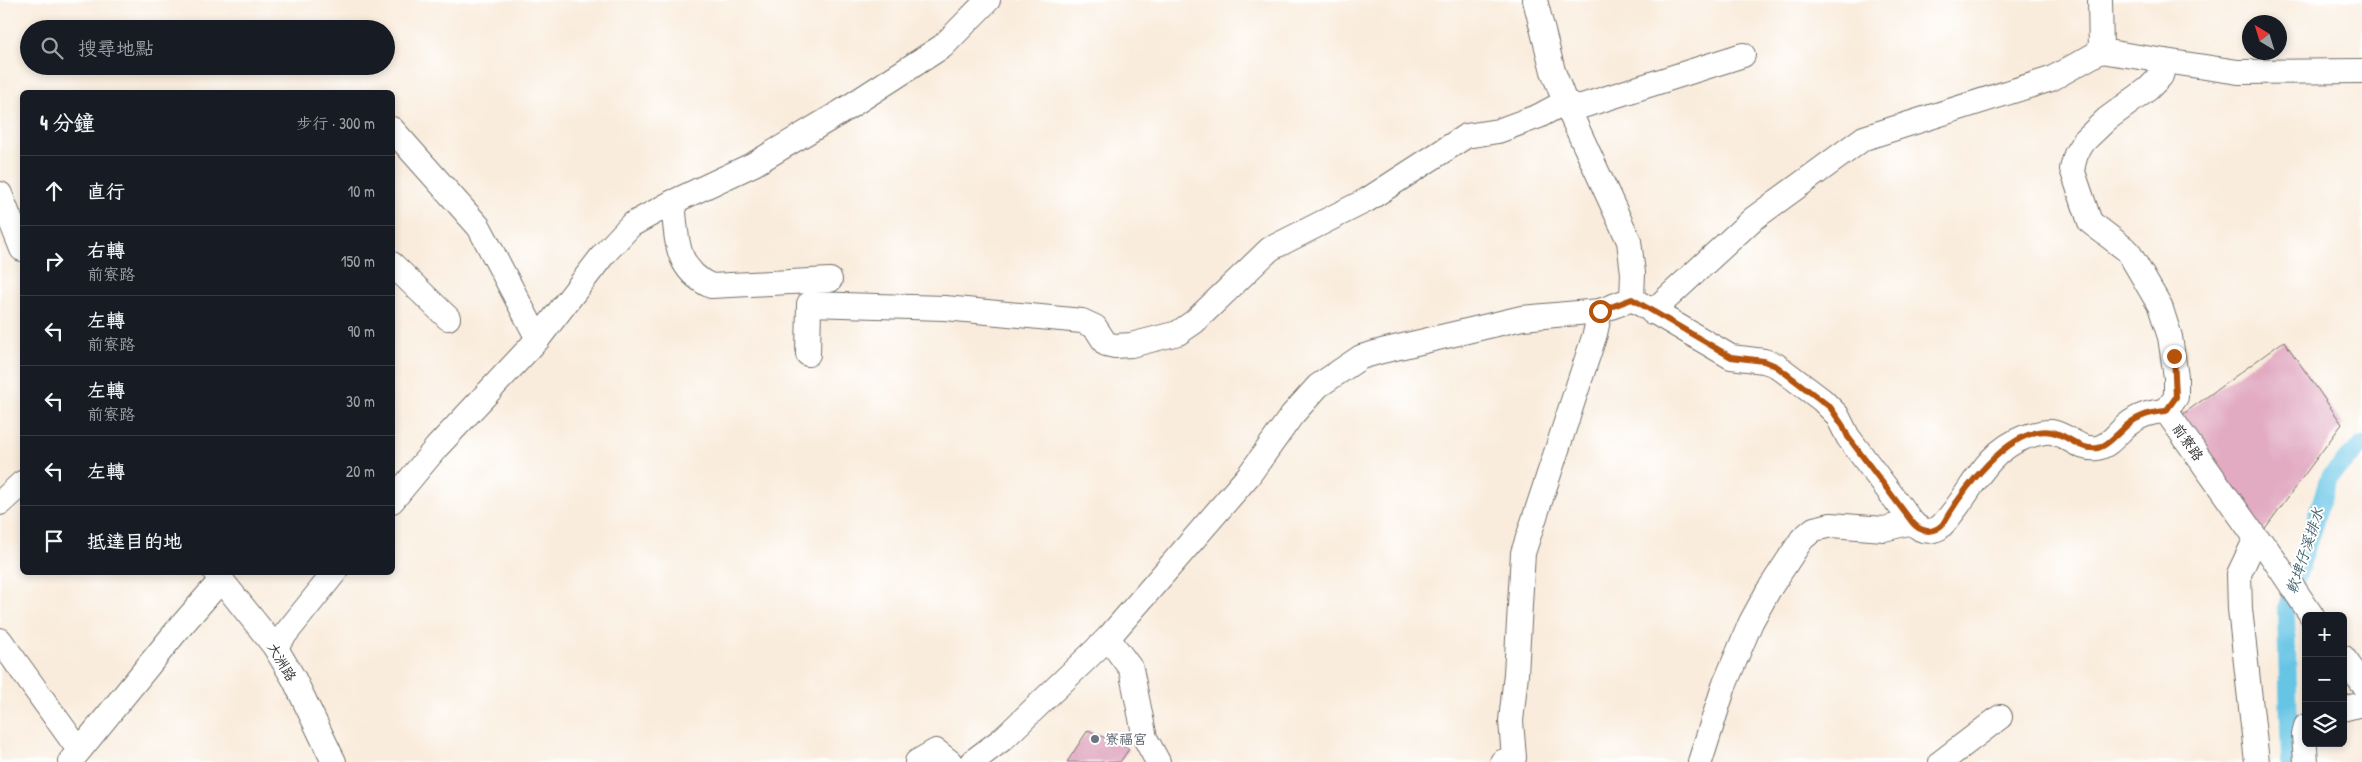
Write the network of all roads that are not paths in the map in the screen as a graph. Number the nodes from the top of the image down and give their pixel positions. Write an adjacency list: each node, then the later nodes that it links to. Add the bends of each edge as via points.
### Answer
1 (988, 0): 11 (street, via 943,46 841,112 754,164)
2 (1535, 0): 8 (street)
3 (2100, 0): 4 (street)
4 (2101, 51): 6 (street); 17 (street, via 2051,79 1864,138 1753,219)
5 (1743, 55): 8 (street, via 1579,107)
6 (2165, 61): 7 (street, via 2238,72); 21 (street, via 2161,76 2148,89 2084,142 2072,169 2090,222 2128,251 2160,306 2170,337 2176,377 2176,397)
7 (2362, 71)
8 (1564, 102): 15 (street, via 1629,241); 20 (street, via 1539,116 1498,131 1466,136 1367,200 1270,249 1178,334 1115,346 1106,344 1095,327 1082,321 945,308 809,304)
9 (395, 133): 19 (street, via 479,227)
10 (0, 194): 12 (street)
11 (673, 202): 14 (street, via 680,254 688,270 702,282 711,286); 19 (street, via 631,225 603,255)
12 (12, 240)
13 (395, 267): 18 (street)
14 (830, 280)
15 (1632, 299): 16 (street); 17 (street)
16 (1600, 311): 30 (street, via 1522,318 1382,351 1362,357 1318,386 1292,415 1248,475); 45 (street, via 1523,553 1511,721 1514,758)
17 (1652, 312): 25 (street, via 1731,357 1764,361 1776,366 1822,400 1837,415 1848,437)
18 (448, 318)
19 (538, 339): 23 (street, via 436,448)
20 (808, 354)
21 (2166, 411): 25 (street, 前寮路, via 2136,418 2099,448 2086,448 2051,432 2020,439 1986,464 1939,528 1928,532); 26 (street, 前寮路)
22 (20, 485): 24 (street)
23 (395, 497)
24 (0, 503)
25 (1912, 522): 46 (street, via 1884,529 1831,525 1802,538 1751,622 1724,686)
26 (2261, 542): 29 (street, 前寮路); 48 (street, via 2239,574)
27 (333, 575): 32 (street)
28 (218, 576): 32 (street, 大洲路); 39 (street)
29 (2307, 608)
30 (1108, 638): 43 (street, via 1004,738); 44 (street, via 1131,669 1145,738)
31 (0, 640): 39 (street)
32 (275, 647): 40 (street, 大洲路)
33 (2347, 663): 34 (street)
34 (2362, 683)
35 (2362, 704): 36 (street)
36 (2347, 708)
37 (2000, 717): 47 (street)
38 (2305, 747): 49 (street)
39 (75, 756)
40 (334, 762)
41 (917, 762): 42 (street, via 936,751)
42 (950, 762)
43 (972, 762)
44 (1158, 762)
45 (1502, 762)
46 (1700, 762)
47 (1942, 762)
48 (2257, 762)
49 (2306, 762)

